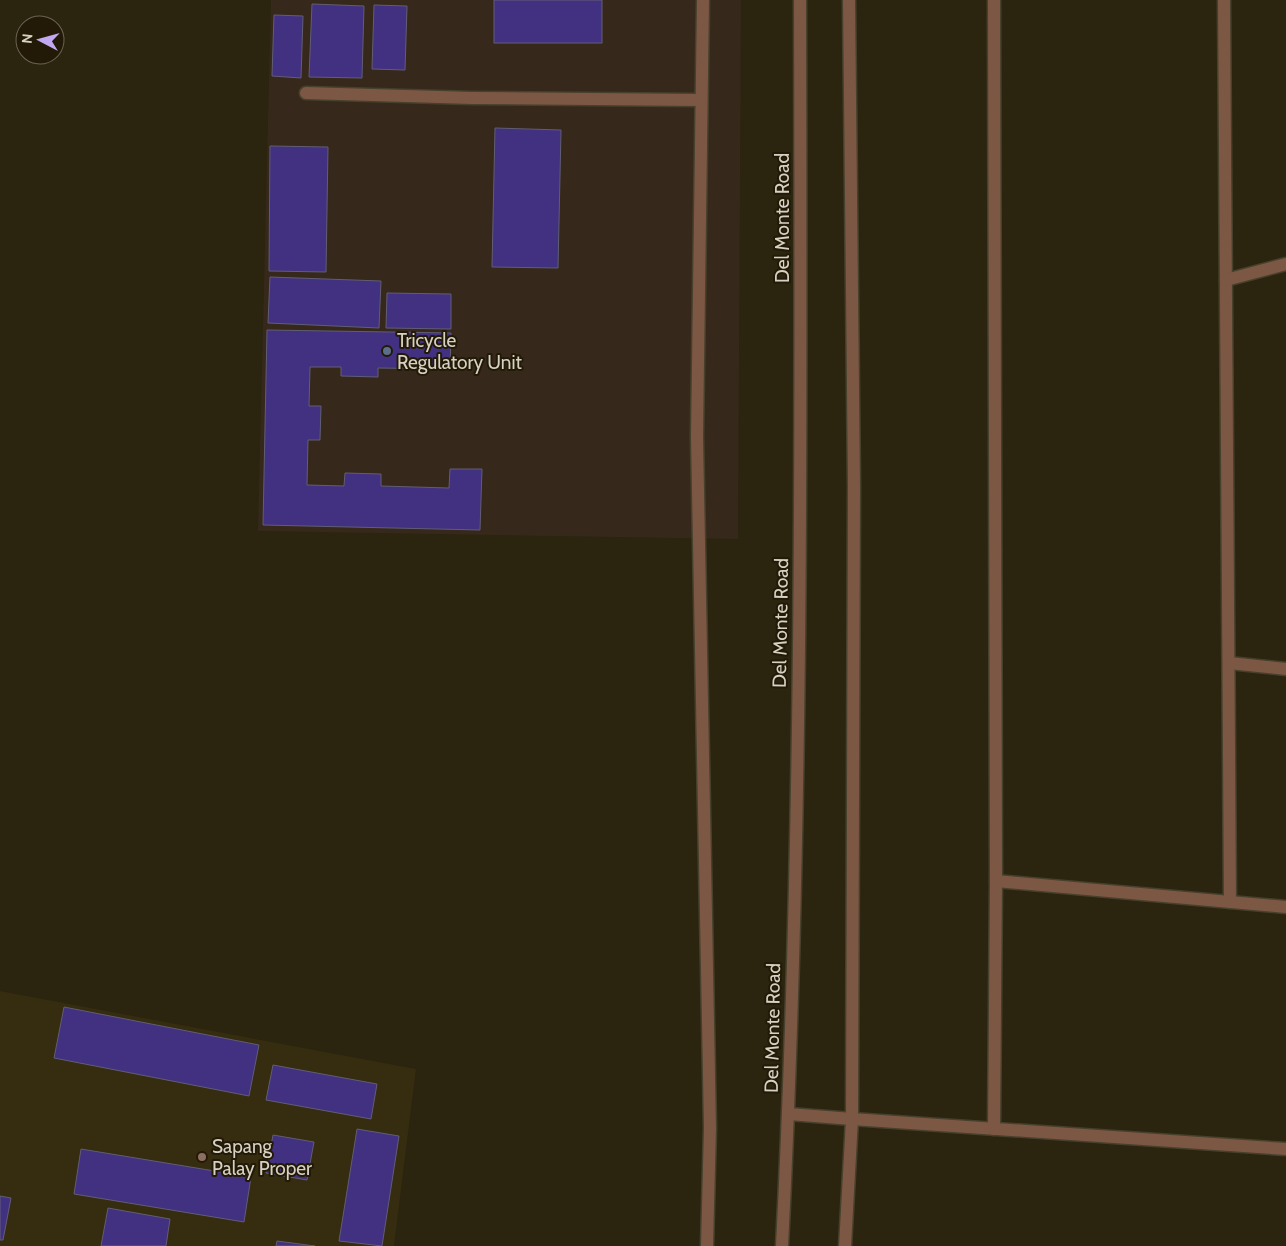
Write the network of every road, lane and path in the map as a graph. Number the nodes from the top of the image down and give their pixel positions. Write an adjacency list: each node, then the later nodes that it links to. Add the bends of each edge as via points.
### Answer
1 (703, 0): 7 (street)
2 (800, 0): 15 (street, Del Monte Road, via 801,496)
3 (849, 0): 16 (street, via 854,486)
4 (994, 0): 12 (street)
5 (1224, 0): 9 (street)
6 (306, 93): 7 (street)
7 (700, 100): 19 (street, via 697,437 710,1128)
8 (1286, 264): 9 (street)
9 (1226, 280): 10 (street)
10 (1229, 663): 11 (street); 13 (street)
11 (1286, 669)
12 (996, 881): 13 (street); 17 (street)
13 (1230, 902): 14 (street)
14 (1286, 907)
15 (789, 1114): 16 (street); 20 (street, Del Monte Road)
16 (852, 1119): 17 (street); 21 (street)
17 (994, 1129): 18 (street)
18 (1286, 1149)
19 (707, 1246)
20 (782, 1246)
21 (844, 1246)

